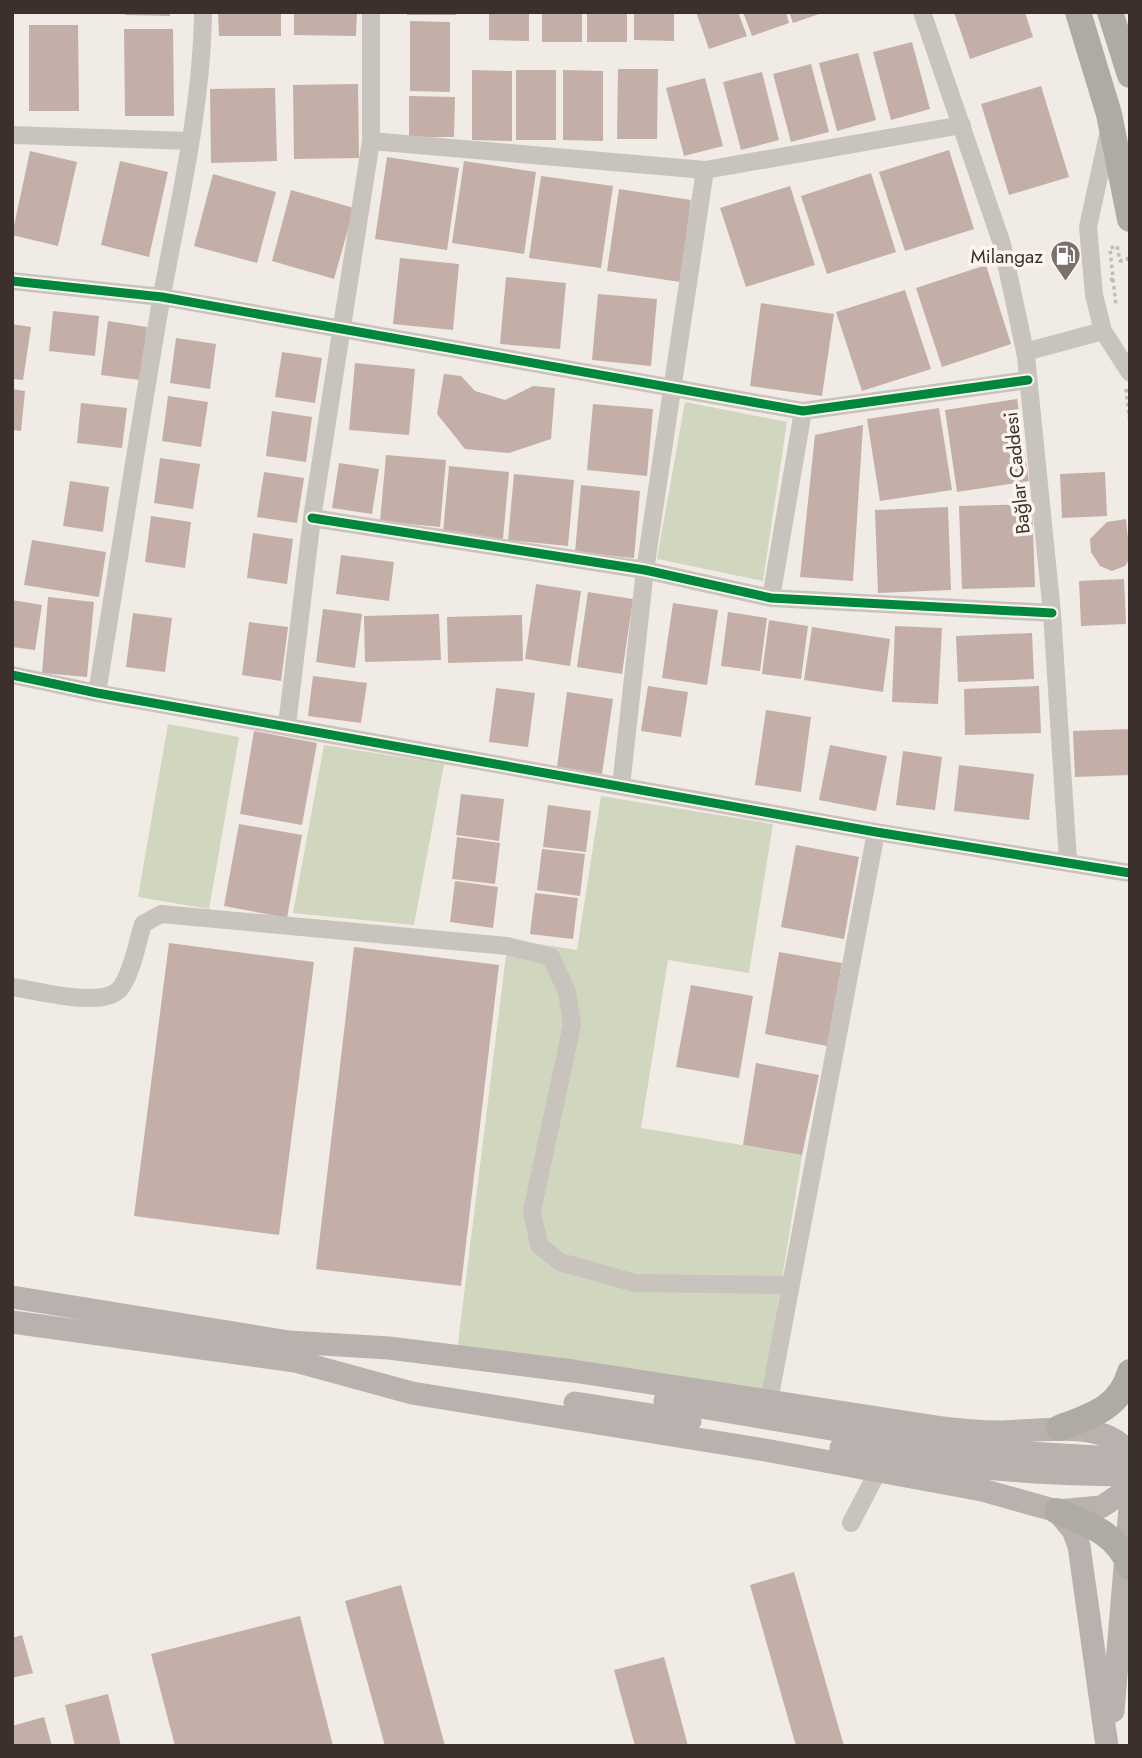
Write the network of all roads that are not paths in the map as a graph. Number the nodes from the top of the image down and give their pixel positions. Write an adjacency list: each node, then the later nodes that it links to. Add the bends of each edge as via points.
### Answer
1 (203, 12): 10 (street)
2 (371, 12): 11 (street)
3 (922, 12): 8 (street, Bağlar Caddesi)
4 (1078, 12): 7 (highway)
5 (1110, 12): 6 (highway)
6 (1130, 75)
7 (1109, 114): 13 (highway); 17 (street, via 1088,227 1094,295)
8 (962, 125): 12 (street); 18 (street, Bağlar Caddesi, via 1002,244)
9 (12, 135): 10 (street)
10 (190, 141): 15 (street)
11 (371, 141): 12 (street); 16 (street)
12 (705, 170): 21 (street)
13 (1130, 219)
14 (12, 281): 15 (street)
15 (162, 297): 16 (street); 28 (street)
16 (342, 331): 21 (street); 23 (street)
17 (1103, 331): 18 (street); 19 (street)
18 (1025, 352): 20 (street, Bağlar Caddesi)
19 (1130, 373)
20 (1028, 380): 22 (street); 26 (street, Bağlar Caddesi)
21 (671, 388): 22 (street); 24 (street)
22 (803, 411): 25 (street)
23 (312, 519): 24 (street); 29 (street)
24 (645, 569): 25 (street); 30 (street)
25 (771, 598): 26 (street)
26 (1052, 612): 32 (street, Bağlar Caddesi)
27 (12, 675): 28 (street)
28 (97, 693): 29 (street)
29 (287, 724): 30 (street)
30 (621, 786): 31 (street)
31 (876, 832): 32 (street); 35 (street)
32 (1068, 861): 33 (street)
33 (1130, 873)
34 (12, 986): 35 (street, via 98,1000 113,994 122,987 143,923 161,915 507,946 551,957 568,992 572,1025 532,1211 539,1245 560,1262 635,1283)
35 (791, 1285): 40 (street)
36 (12, 1297): 38 (main road)
37 (12, 1322): 38 (main road)
38 (292, 1352): 40 (main road, via 389,1348); 41 (main road); 44 (main road, via 412,1393)
39 (1130, 1372): 42 (highway, via 1115,1402 1105,1410)
40 (769, 1401): 42 (main road, via 943,1428 997,1432)
41 (740, 1420): 43 (main road, via 945,1448); 45 (main road, via 858,1452 954,1466)
42 (1059, 1428): 43 (main road, via 1114,1440)
43 (1130, 1459)
44 (878, 1471): 48 (main road, via 982,1490); 49 (street)
45 (1130, 1475)
46 (1130, 1488): 48 (main road, via 1101,1507)
47 (1130, 1508): 50 (main road)
48 (1056, 1511): 50 (highway, via 1112,1538); 51 (main road, via 1079,1545)
49 (850, 1523)
50 (1127, 1560): 51 (main road)
51 (1109, 1746)

